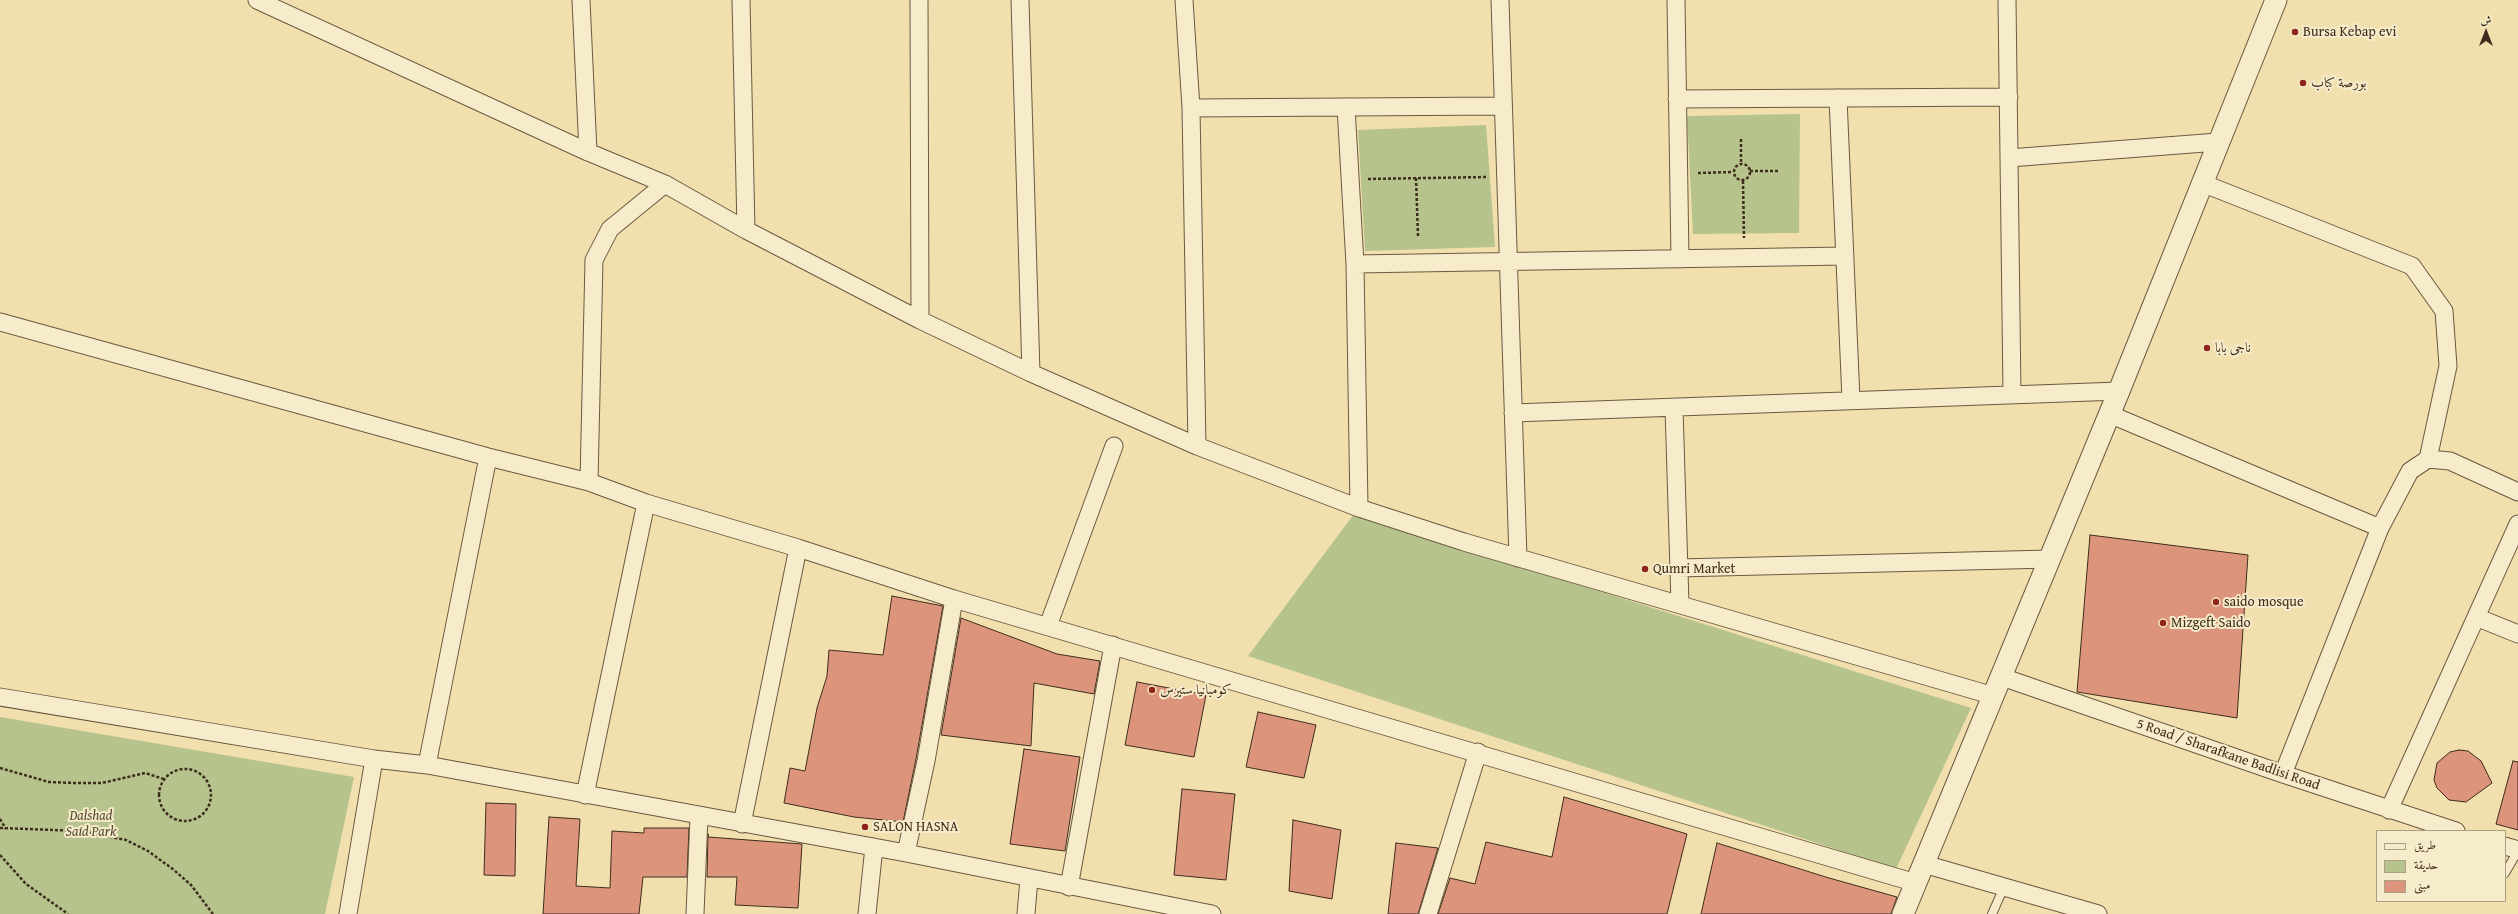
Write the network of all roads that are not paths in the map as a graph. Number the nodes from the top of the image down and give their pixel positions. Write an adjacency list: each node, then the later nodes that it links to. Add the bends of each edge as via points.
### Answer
1 (257, 0): 18 (street, 5 Road / Sharafkane Badlisi Road)
2 (582, 0): 18 (street)
3 (741, 0): 22 (street)
4 (919, 0): 27 (street)
5 (1020, 0): 29 (street)
6 (1184, 0): 16 (street)
7 (1500, 0): 14 (street)
8 (1676, 0): 13 (street)
9 (2007, 0): 11 (street)
10 (2276, 0): 17 (street)
11 (2009, 97): 12 (street); 19 (street)
12 (1838, 98): 13 (street); 23 (street)
13 (1677, 99): 24 (street)
14 (1503, 106): 15 (street); 25 (street)
15 (1346, 107): 16 (street); 26 (street)
16 (1191, 108): 37 (street)
17 (2218, 142): 19 (street); 20 (street)
18 (588, 152): 21 (street, 5 Road / Sharafkane Badlisi Road)
19 (2010, 158): 31 (street)
20 (2202, 183): 30 (street); 39 (street, via 2412,266 2444,312 2448,366)
21 (665, 184): 22 (street, 5 Road / Sharafkane Badlisi Road); 40 (street, via 610,229 594,260)
22 (746, 230): 27 (street, 5 Road / Sharafkane Badlisi Road)
23 (1845, 256): 24 (street); 32 (street)
24 (1680, 259): 25 (street)
25 (1508, 263): 26 (street); 34 (street)
26 (1355, 264): 43 (street)
27 (920, 320): 29 (street, 5 Road / Sharafkane Badlisi Road)
28 (0, 322): 38 (street)
29 (1031, 373): 37 (street, 5 Road / Sharafkane Badlisi Road)
30 (2119, 391): 31 (street); 35 (street)
31 (2012, 393): 32 (street)
32 (1852, 400): 33 (street)
33 (1674, 408): 34 (street); 49 (street)
34 (1513, 413): 47 (street)
35 (2109, 414): 45 (street); 48 (street)
36 (1114, 446): 53 (street)
37 (1197, 446): 43 (street, 5 Road / Sharafkane Badlisi Road)
38 (488, 457): 40 (street); 60 (street)
39 (2428, 459): 41 (street, via 2450,461); 45 (street, via 2410,471)
40 (589, 482): 42 (street)
41 (2518, 492)
42 (646, 503): 46 (street); 62 (street)
43 (1359, 508): 47 (street, 5 Road / Sharafkane Badlisi Road)
44 (2518, 524): 52 (street)
45 (2380, 528): 61 (street)
46 (798, 548): 50 (street); 65 (street)
47 (1518, 558): 51 (street, 5 Road / Sharafkane Badlisi Road)
48 (2050, 559): 49 (street); 56 (street)
49 (1678, 568): 51 (street)
50 (954, 599): 53 (street); 70 (street, via 926,761)
51 (1680, 604): 56 (street, 5 Road / Sharafkane Badlisi Road)
52 (2476, 617): 54 (street); 63 (street)
53 (1048, 626): 55 (street)
54 (2518, 634)
55 (1113, 645): 58 (street); 74 (street)
56 (1998, 686): 61 (street, 5 Road / Sharafkane Badlisi Road); 72 (street)
57 (0, 697): 59 (street)
58 (1478, 752): 72 (street); 81 (street)
59 (374, 759): 60 (street); 76 (street)
60 (427, 764): 62 (street)
61 (2282, 774): 63 (street, 5 Road / Sharafkane Badlisi Road)
62 (585, 795): 64 (street)
63 (2389, 810): 66 (street, 5 Road / Sharafkane Badlisi Road)
64 (699, 816): 65 (street); 77 (street)
65 (742, 824): 68 (street)
66 (2453, 830)
67 (2506, 846): 69 (street)
68 (874, 847): 70 (street); 78 (street)
69 (2518, 851): 71 (lane)
70 (906, 853): 73 (street)
71 (2506, 871)
72 (1920, 873): 75 (street); 82 (street)
73 (1029, 879): 74 (street); 79 (street)
74 (1069, 887): 80 (street)
75 (2004, 887): 83 (lane); 84 (street)
76 (348, 914)
77 (696, 914)
78 (867, 914)
79 (1026, 914)
80 (1212, 914)
81 (1428, 914)
82 (1904, 914)
83 (1992, 914)
84 (2098, 914)

